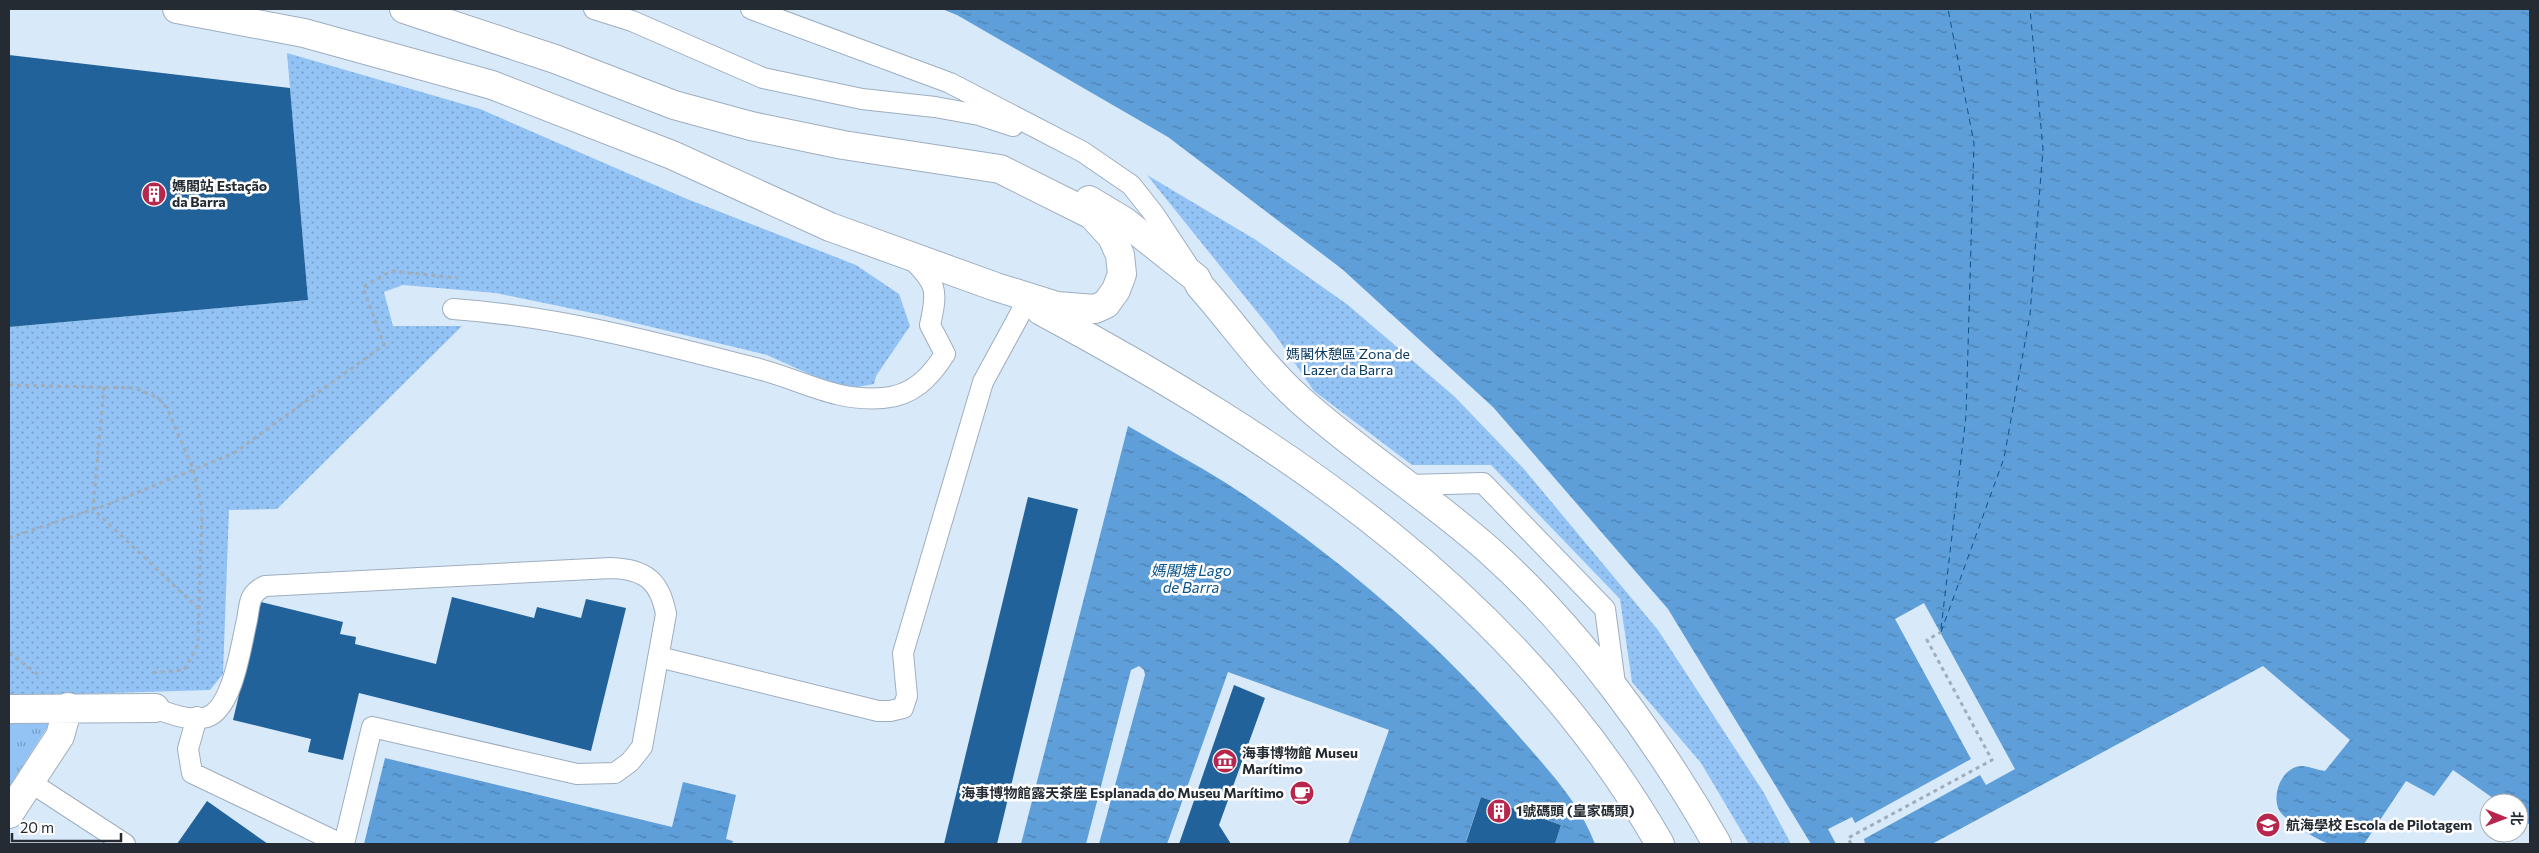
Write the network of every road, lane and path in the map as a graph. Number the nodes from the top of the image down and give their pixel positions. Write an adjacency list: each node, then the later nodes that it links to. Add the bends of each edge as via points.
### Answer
1 (177, 9): 7 (main road, via 304,33 492,86 672,155 830,227)
2 (404, 9): 6 (main road, via 555,59 674,105 751,126 843,145 976,164 1000,169)
3 (594, 9): 5 (lane, via 632,21 763,78 862,99 979,115)
4 (751, 9): 5 (lane, via 950,83)
5 (1083, 152): 8 (lane, via 1131,185)
6 (1004, 173): 8 (main road, via 1072,192 1101,206 1124,220); 10 (main road, via 1092,216 1112,237 1120,255 1122,274 1106,304 1095,309 1056,306)
7 (910, 256): 10 (main road); 12 (lane, via 929,276 935,288 930,325 945,354 921,384 907,393 885,398 859,399 829,394 758,369 575,324)
8 (1196, 278): 16 (main road, via 1257,355 1298,398)
9 (464, 279): 15 (path, via 391,272 363,287 384,345 234,453)
10 (996, 287): 11 (main road)
11 (1026, 303): 21 (lane, via 983,382 903,652 907,696 903,708 878,711); 32 (main road, via 1106,346 1240,427 1400,541 1512,646 1558,698 1612,769)
12 (453, 309)
13 (9, 385): 14 (path)
14 (104, 387): 15 (path, via 135,388 158,398 167,408); 17 (path)
15 (194, 469): 17 (path); 19 (path, via 202,508)
16 (1408, 485): 23 (main road, via 1492,553 1549,612); 23 (lane, via 1483,483 1605,609)
17 (93, 509): 18 (path); 19 (path)
18 (9, 538)
19 (199, 609): 22 (path, via 198,645 184,670)
20 (1941, 632): 34 (path, via 1927,640 1992,760 1848,838)
21 (659, 657): 27 (lane, via 666,614 663,598 655,584 628,568 265,586 249,598 228,696 218,710 207,717); 31 (lane, via 642,747 615,773 577,774 372,727)
22 (146, 673)
23 (1616, 693): 33 (main road, via 1657,748)
24 (68, 707): 25 (main road); 26 (main road); 28 (main road, via 60,736)
25 (155, 708): 27 (lane, via 175,716)
26 (9, 709)
27 (197, 717): 31 (lane, via 188,749 192,773)
28 (30, 782): 29 (main road); 30 (lane)
29 (9, 814)
30 (125, 844)
31 (342, 844)
32 (1660, 844)
33 (1717, 844)
34 (1851, 844)

